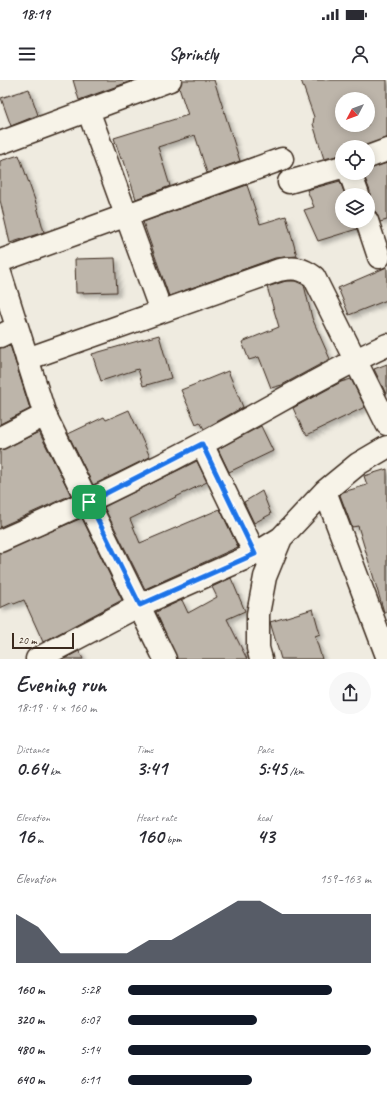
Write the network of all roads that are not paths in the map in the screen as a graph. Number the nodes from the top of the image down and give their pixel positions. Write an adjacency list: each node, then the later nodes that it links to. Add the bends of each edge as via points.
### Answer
1 (170, 80): 2 (street)
2 (126, 87): 3 (street)
3 (88, 110): 4 (street); 10 (street)
4 (0, 143)
5 (387, 150): 6 (street)
6 (375, 154)
7 (282, 159): 10 (street)
8 (335, 168): 9 (street)
9 (289, 182)
10 (128, 216): 13 (street); 15 (street)
11 (369, 228): 12 (street)
12 (379, 257)
13 (0, 261)
14 (0, 273): 16 (street)
15 (161, 311): 18 (street); 19 (street, via 293,267 304,270 314,277)
16 (8, 332): 18 (street)
17 (387, 345): 19 (street)
18 (27, 359): 20 (street)
19 (356, 360): 21 (street); 23 (street)
20 (46, 416): 22 (street); 26 (street)
21 (387, 424)
22 (0, 438)
23 (202, 444): 26 (street); 29 (street)
24 (387, 447): 25 (street, via 358,464)
25 (325, 491): 27 (street); 31 (street)
26 (89, 502): 28 (street); 30 (street)
27 (281, 538): 29 (street); 34 (street, via 265,577 258,614 258,648)
28 (0, 541)
29 (255, 554): 30 (street)
30 (140, 605): 32 (street); 33 (street)
31 (387, 656)
32 (37, 659)
33 (165, 659)
34 (261, 659)

